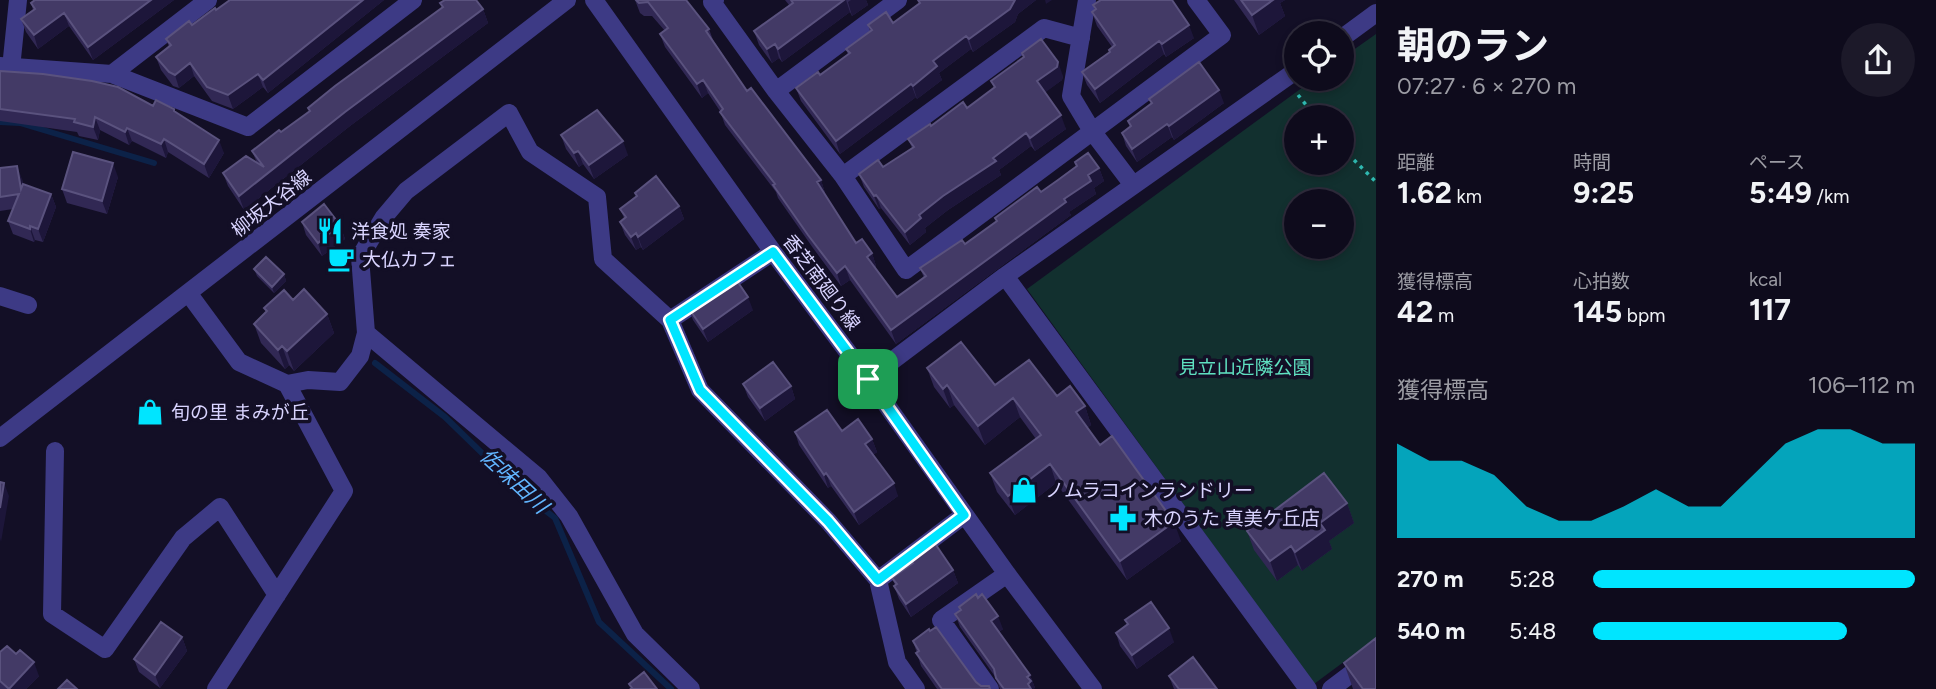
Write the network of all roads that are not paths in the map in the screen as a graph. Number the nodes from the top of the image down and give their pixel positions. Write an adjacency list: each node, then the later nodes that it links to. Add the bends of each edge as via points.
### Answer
1 (18, 0): 13 (street)
2 (208, 0): 14 (street)
3 (413, 0): 14 (street, via 248,127)
4 (567, 0): 22 (street, 柳坂大谷線)
5 (594, 0): 20 (street, 香芝南廻り線)
6 (715, 0): 16 (street, via 712,2)
7 (898, 0): 16 (street)
8 (1087, 0): 12 (street)
9 (1196, 0): 17 (street, via 1222,35)
10 (1376, 13): 11 (street)
11 (1354, 29)
12 (1081, 38): 17 (street, via 1071,96); 18 (street, via 1044,28)
13 (6, 67): 14 (street)
14 (111, 74)
15 (1284, 80): 19 (street)
16 (776, 91): 18 (street)
17 (1092, 131): 18 (street, via 906,270); 19 (street)
18 (842, 176)
19 (1133, 185): 21 (street)
20 (773, 252): 25 (street); 27 (street, 香芝南廻り線)
21 (1005, 276): 27 (street); 41 (street)
22 (189, 294): 28 (street, via 239,362); 29 (street, 柳坂大谷線)
23 (0, 296): 24 (street)
24 (28, 305)
25 (670, 320): 26 (street, via 603,259 597,197 530,152 509,113 406,191 384,217 360,257); 33 (street, via 700,390 828,521)
26 (366, 333): 28 (street, via 360,356 340,382); 37 (street, via 538,478 569,516 635,634)
27 (868, 379): 31 (street, 香芝南廻り線)
28 (287, 384): 34 (street, via 344,491)
29 (0, 438)
30 (54, 451): 34 (street, via 52,614 104,649 183,538 220,507)
31 (964, 515): 32 (street, 香芝南廻り線); 33 (street)
32 (1007, 574): 39 (street, via 941,620); 40 (street, 香芝南廻り線)
33 (878, 580): 38 (street, via 897,662)
34 (277, 594): 36 (street)
35 (1376, 655): 42 (street)
36 (216, 689)
37 (691, 689)
38 (916, 689)
39 (990, 689)
40 (1093, 689)
41 (1308, 689)
42 (1331, 689)

